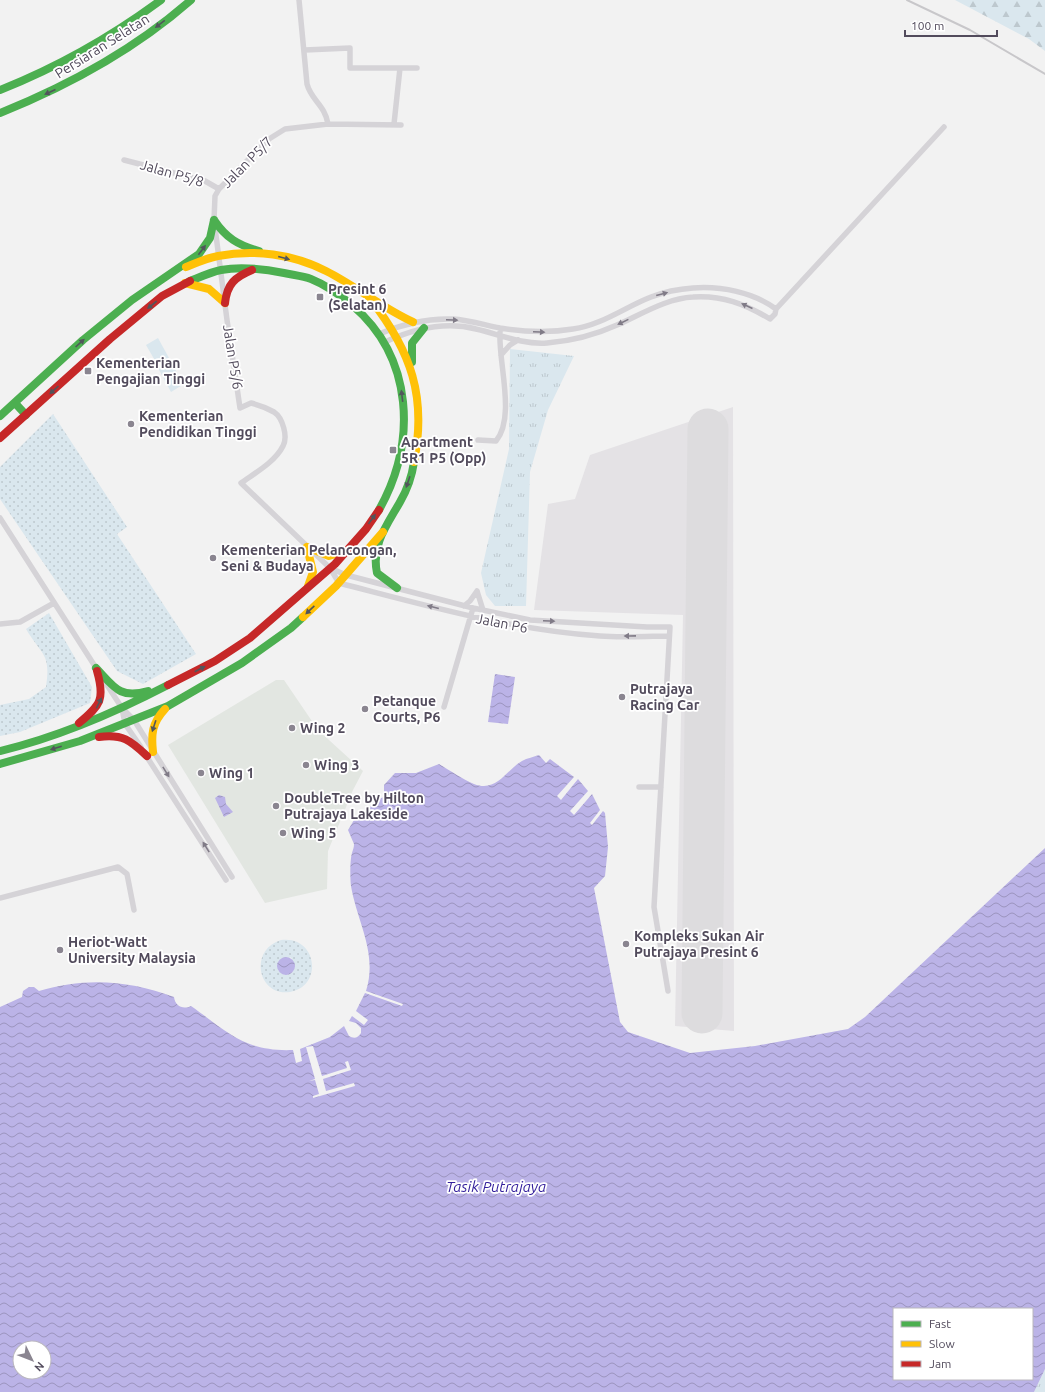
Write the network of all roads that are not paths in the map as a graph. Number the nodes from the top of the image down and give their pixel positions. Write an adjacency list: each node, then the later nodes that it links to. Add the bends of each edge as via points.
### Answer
1 (161, 0): 7 (street, Persiaran Selatan, via 118,31 78,55)
2 (191, 0): 8 (street, Persiaran Selatan, one-way to 8, via 127,49 95,69 59,89)
3 (298, 0): 4 (street)
4 (304, 50): 5 (street, via 350,48 350,68); 9 (street, via 309,91 324,109)
5 (400, 68): 6 (street); 10 (street)
6 (417, 68)
7 (0, 90)
8 (0, 113)
9 (328, 124): 10 (street, Jalan P5/7); 14 (street, Jalan P5/7, via 285,129 276,134 235,170)
10 (394, 124): 11 (street, Jalan P5/7)
11 (401, 125)
12 (944, 128): 24 (street)
13 (124, 160): 14 (street, Jalan P5/8, via 205,182)
14 (219, 189): 15 (street, Jalan P5/7, via 215,196)
15 (214, 220): 16 (street, via 223,235 237,244); 17 (street, Jalan P5/6); 19 (street, one-way to 15, via 199,254 210,238)
16 (266, 253): 17 (street); 22 (street, one-way to 22, via 312,265)
17 (218, 256): 19 (street); 20 (street, Jalan P5/6)
18 (258, 268): 20 (street); 23 (street, via 234,277 226,289); 29 (street, via 320,283 351,305)
19 (176, 270): 36 (street, one-way to 19, via 83,340 132,300)
20 (221, 270): 21 (street); 23 (street, Jalan P5/6)
21 (184, 283): 23 (street, via 209,289); 37 (street, one-way to 37, via 162,296 110,339)
22 (371, 300): 25 (street); 26 (street)
23 (225, 303): 43 (street, Jalan P5/6, via 240,408 251,403 276,413 285,433 284,446 274,458 241,483)
24 (776, 309): 28 (street, one-way to 24, via 545,332 574,329 602,321 651,297 692,288 735,291); 32 (street, one-way to 32, via 770,319 737,302 712,296 690,297 596,334 545,343)
25 (413, 322): 26 (street); 28 (street, one-way to 28, via 452,319)
26 (392, 328): 29 (street); 31 (street)
27 (424, 328): 30 (street, via 454,326); 31 (street); 35 (street, via 411,341)
28 (500, 328): 30 (street)
29 (379, 334): 33 (street)
30 (500, 335): 32 (street); 34 (street)
31 (397, 337): 33 (street); 35 (street)
32 (518, 340): 34 (street)
33 (385, 342): 44 (street, one-way to 33, via 389,493 403,447 405,422 400,378)
34 (501, 355): 40 (street, via 504,429 496,441)
35 (413, 372): 42 (street, one-way to 42, via 420,420 416,453 405,492)
36 (15, 403): 37 (street); 38 (street)
37 (26, 415): 39 (street)
38 (0, 416)
39 (2, 437)
40 (478, 440)
41 (0, 518): 50 (street)
42 (383, 532): 46 (street); 48 (street, via 373,553 375,567 377,573)
43 (307, 547): 44 (street, via 330,556); 45 (street, Jalan P5/6); 49 (street, via 313,564 313,574)
44 (348, 549): 45 (street)
45 (330, 568): 46 (street, Jalan P6); 47 (street); 49 (street)
46 (346, 575): 47 (street); 48 (street, Jalan P6)
47 (339, 583): 54 (street, Jalan P6, one-way to 47); 59 (street, one-way to 59, via 291,628 248,660)
48 (397, 588): 51 (street, Jalan P6)
49 (298, 599): 58 (street, one-way to 49, via 234,651)
50 (54, 603): 55 (street, via 20,622); 57 (street)
51 (464, 606): 52 (street, Jalan P6); 53 (street, via 477,591)
52 (473, 608): 53 (street, Jalan P6); 54 (street)
53 (483, 610): 56 (street, Jalan P6, one-way to 56, via 530,620 670,627)
54 (471, 617): 56 (street, Jalan P6, one-way to 54, via 600,636 535,629); 60 (street)
55 (0, 624)
56 (669, 636): 70 (street)
57 (96, 668): 58 (street, via 124,695 140,694); 61 (street); 64 (street, one-way to 57, via 101,700 103,690)
58 (179, 680): 61 (street)
59 (168, 706): 62 (street); 67 (street, one-way to 67, via 153,723)
60 (444, 706)
61 (122, 708): 62 (street); 63 (street); 64 (street)
62 (134, 720): 63 (street); 67 (street)
63 (125, 724): 65 (street); 67 (street)
64 (74, 728): 66 (street)
65 (80, 740): 67 (street, via 122,736); 68 (street, one-way to 68)
66 (0, 751)
67 (150, 754): 71 (street, one-way to 71); 72 (street, one-way to 67)
68 (0, 764)
69 (639, 787): 70 (street)
70 (661, 787): 75 (street, via 654,907)
71 (232, 877)
72 (226, 880)
73 (0, 897): 74 (street, via 118,867 127,874)
74 (134, 910)
75 (668, 991)

